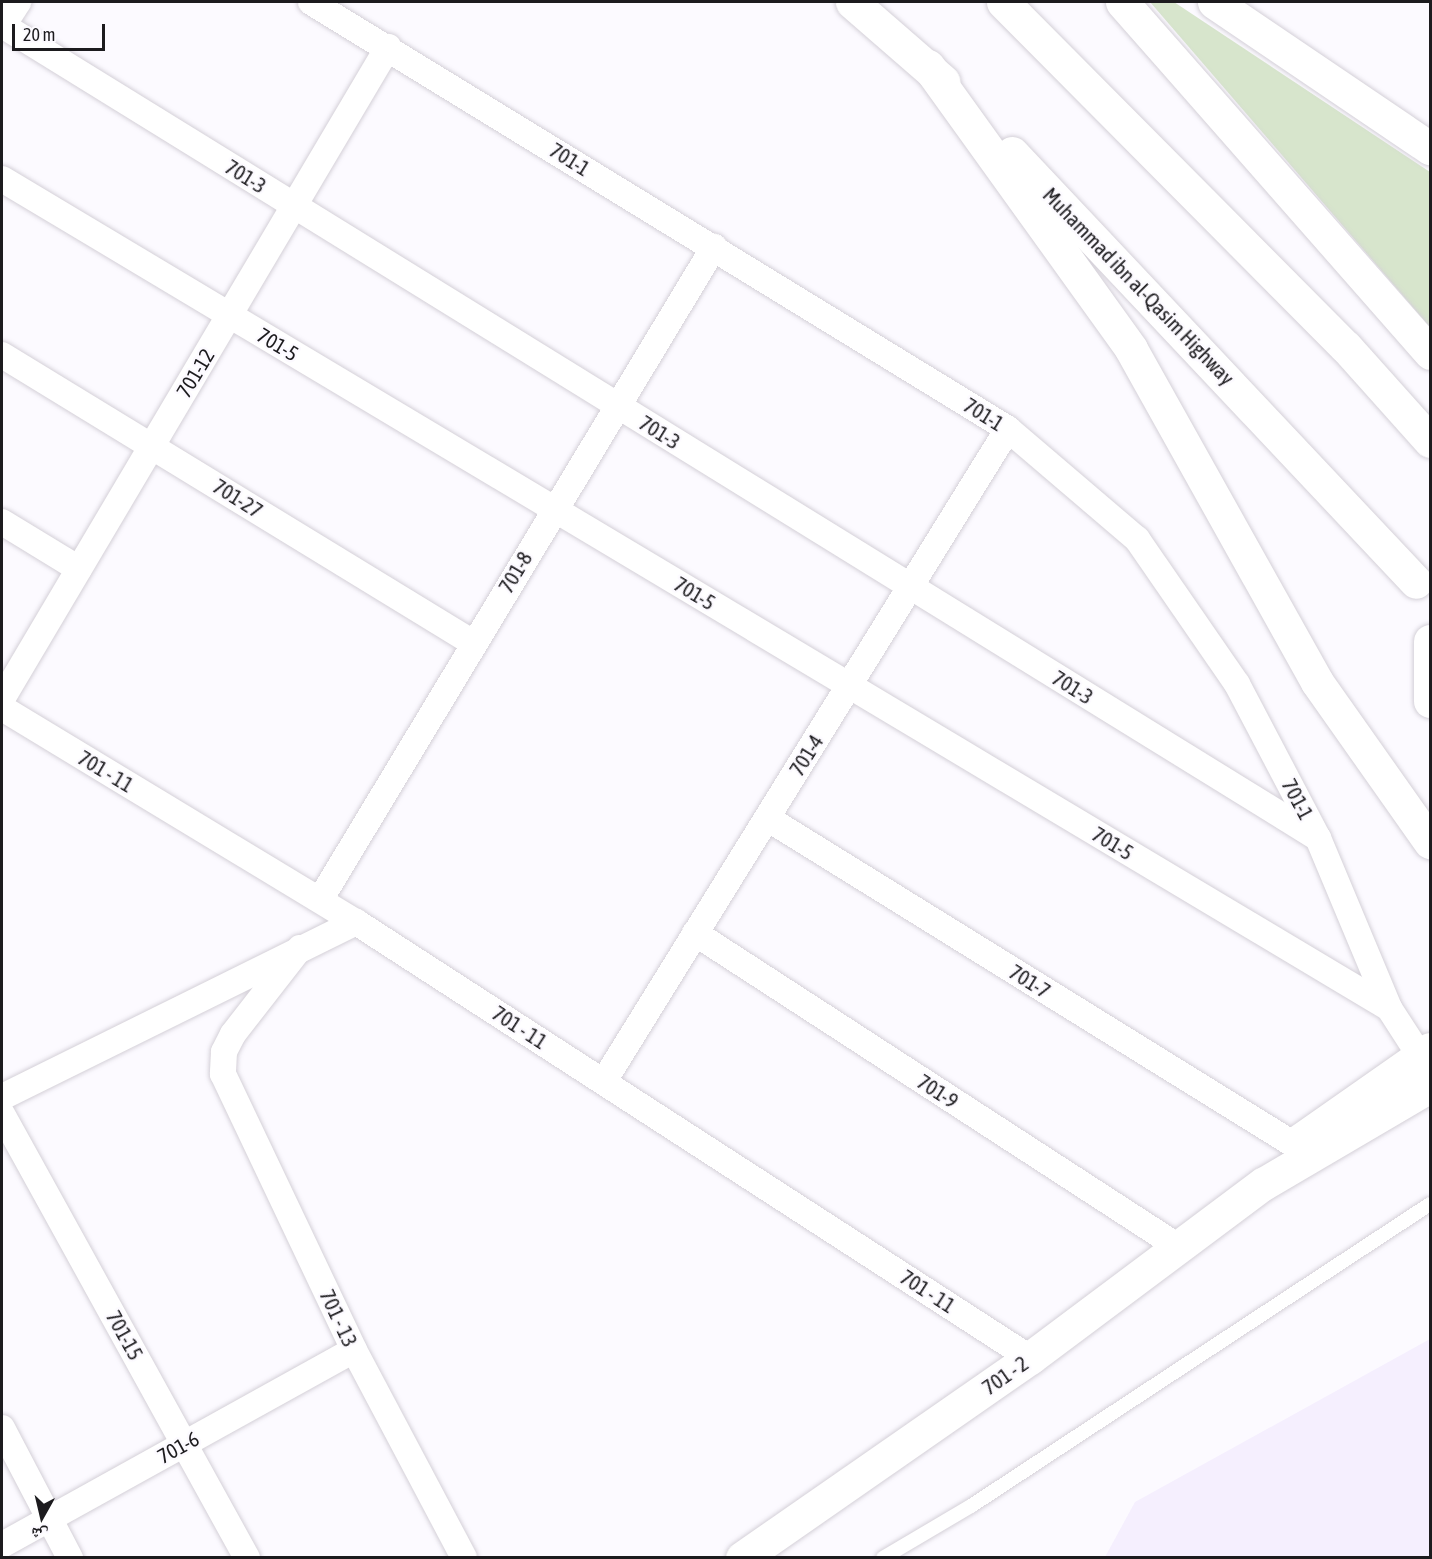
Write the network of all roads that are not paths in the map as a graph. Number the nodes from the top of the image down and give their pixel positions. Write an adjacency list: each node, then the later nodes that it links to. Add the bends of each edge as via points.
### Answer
1 (18, 2): 7 (street)
2 (311, 2): 8 (street, 701-1)
3 (852, 2): 9 (main road, Muhammad ibn al-Qasim Highway)
4 (1003, 2): 19 (main road, via 1346,347)
5 (1122, 2): 15 (main road)
6 (1214, 2): 10 (main road)
7 (2, 26): 12 (street, 701-3)
8 (388, 47): 12 (street, 701-12); 13 (street, 701-1)
9 (928, 66): 24 (main road, Muhammad ibn al-Qasim Highway); 34 (main road, via 1131,349 1317,682)
10 (1431, 148)
11 (2, 179): 14 (street, 701-5)
12 (294, 206): 14 (street, 701-12); 17 (street, 701-3)
13 (714, 247): 17 (street, 701-8); 18 (street, 701-1)
14 (230, 315): 20 (street, 701-12); 21 (street, 701-5)
15 (1431, 354)
16 (2, 355): 20 (street, 701-27)
17 (616, 404): 21 (street, 701-8); 25 (street, 701-3)
18 (1008, 429): 25 (street, 701-4); 33 (street, 701-1, via 1137,539 1237,684)
19 (1431, 441)
20 (152, 446): 23 (street, 701-12); 27 (street, 701-27)
21 (553, 508): 27 (street, 701-8); 28 (street, 701-5)
22 (2, 522): 23 (street)
23 (79, 568): 29 (street, 701-12)
24 (1416, 582)
25 (910, 586): 28 (street, 701-4); 33 (street, 701-3)
26 (1431, 641): 30 (main road)
27 (473, 642): 35 (street, 701-8)
28 (849, 685): 32 (street, 701-4); 39 (street, 701-5)
29 (2, 699)
30 (1431, 700)
31 (2, 708): 35 (street, 701 - 11)
32 (767, 818): 37 (street, 701-4); 44 (street, 701-7)
33 (1318, 838): 39 (street, 701-1)
34 (1431, 842)
35 (320, 900): 36 (street, 701 - 11)
36 (356, 922): 38 (street); 41 (street, 701 - 11)
37 (695, 933): 41 (street, 701-4); 47 (street, 701-9)
38 (300, 948): 42 (street); 48 (street, 701 - 13, via 233,1034 224,1052 223,1074)
39 (1389, 1008): 40 (street, 701-1)
40 (1428, 1066): 44 (main road); 45 (main road)
41 (604, 1081): 49 (street, 701 - 11)
42 (2, 1097)
43 (2, 1114): 51 (street, 701-15)
44 (1293, 1144): 45 (main road)
45 (1263, 1184): 47 (main road, 701 - 2)
46 (1431, 1204): 58 (lane, via 971,1506)
47 (1180, 1248): 49 (main road, 701 - 2)
48 (354, 1350): 51 (street, 701-6); 56 (street, 701 - 13)
49 (1030, 1358): 57 (main road, 701 - 2)
50 (2, 1428): 52 (street)
51 (185, 1443): 52 (street, 701-6); 55 (street, 701-15)
52 (50, 1518): 53 (street, 701-6); 54 (street)
53 (2, 1545)
54 (70, 1557)
55 (247, 1557)
56 (464, 1557)
57 (742, 1557)
58 (883, 1557)

